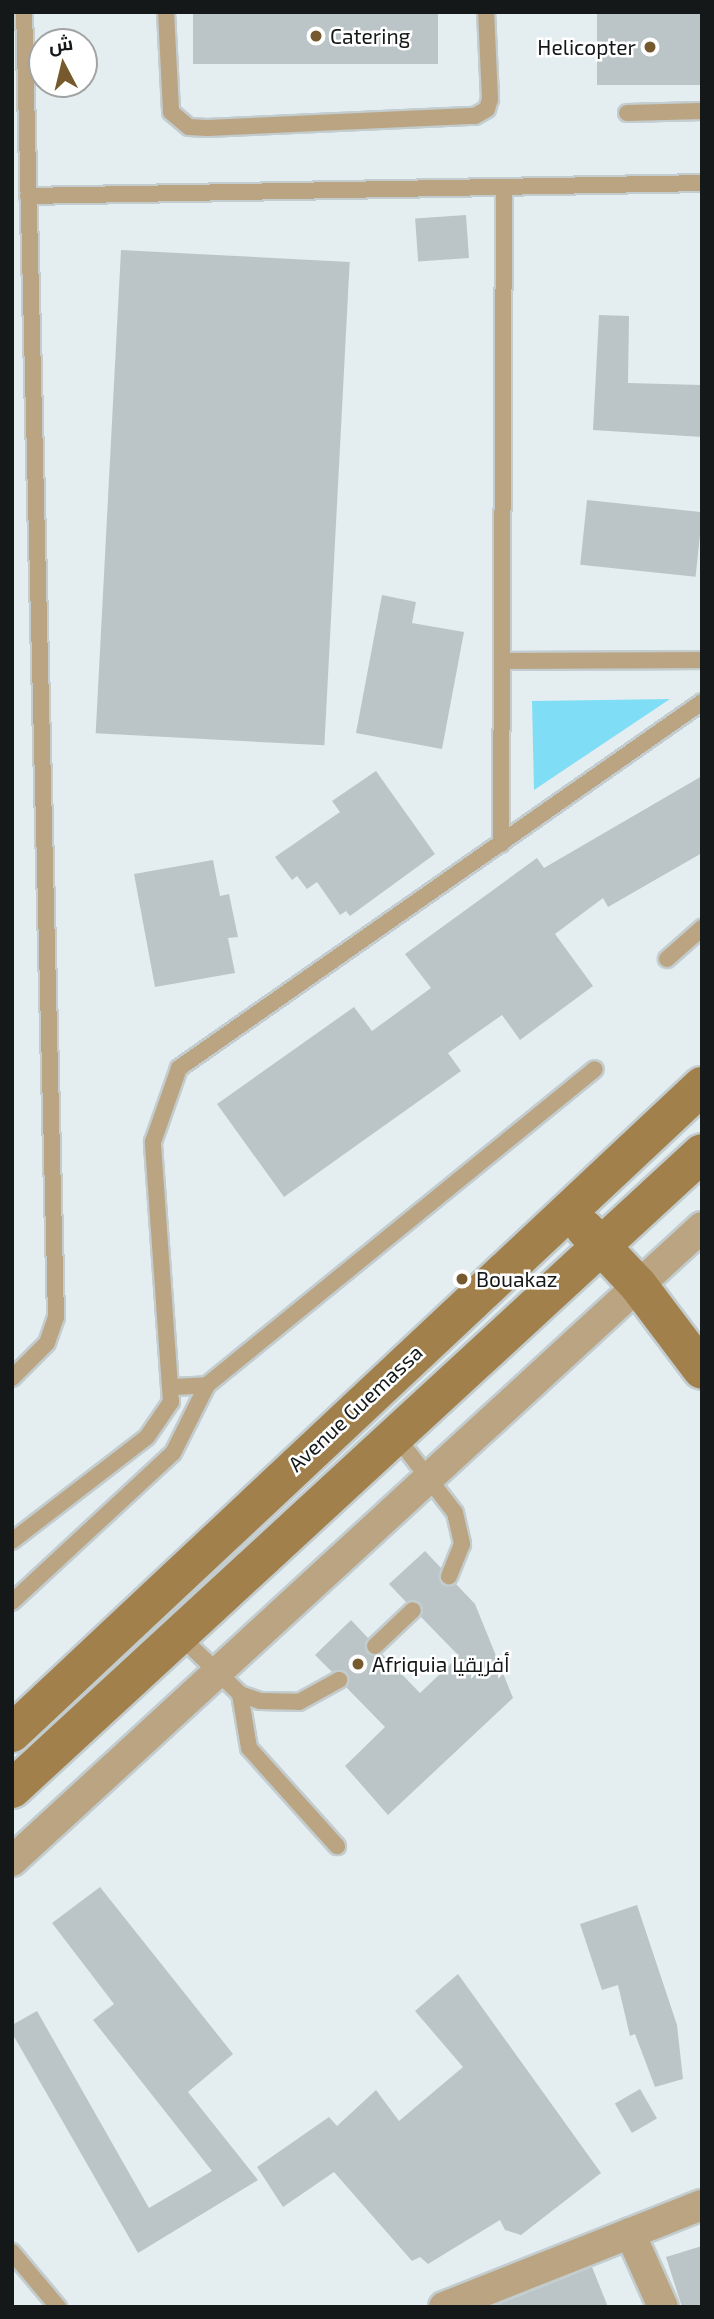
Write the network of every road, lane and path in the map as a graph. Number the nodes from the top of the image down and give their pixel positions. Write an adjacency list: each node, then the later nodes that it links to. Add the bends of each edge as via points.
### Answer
1 (24, 12): 8 (lane)
2 (166, 12): 3 (lane, via 171,112 189,127 207,128 475,116 487,109 490,99)
3 (486, 12)
4 (702, 111): 5 (lane)
5 (627, 113)
6 (702, 183): 7 (lane)
7 (504, 188): 8 (lane); 10 (lane)
8 (28, 197): 23 (lane, via 56,1317 47,1343)
9 (702, 660): 10 (lane)
10 (503, 661): 12 (lane)
11 (702, 702): 12 (lane)
12 (501, 844): 25 (lane, via 179,1068 153,1142)
13 (702, 928): 14 (lane)
14 (667, 959)
15 (596, 1069): 24 (lane)
16 (702, 1086): 18 (main road, Avenue Guemassa)
17 (702, 1153): 20 (main road)
18 (568, 1210): 20 (main road); 37 (main road, Avenue Guemassa)
19 (702, 1227): 21 (street)
20 (602, 1246): 21 (main road); 26 (main road)
21 (638, 1285): 22 (main road); 27 (street)
22 (702, 1370)
23 (12, 1378)
24 (207, 1385): 25 (lane); 30 (lane, via 173,1453)
25 (174, 1387): 28 (lane, via 158,1427)
26 (396, 1436): 27 (lane); 32 (main road)
27 (431, 1475): 29 (lane, via 449,1498 461,1535 460,1557); 34 (street)
28 (12, 1541)
29 (449, 1576)
30 (12, 1602)
31 (414, 1610): 33 (lane)
32 (179, 1635): 34 (lane); 38 (main road)
33 (375, 1646)
34 (217, 1671): 36 (lane); 40 (street)
35 (340, 1680): 36 (lane, via 299,1702 278,1704)
36 (240, 1694): 39 (lane, via 249,1748)
37 (12, 1734)
38 (12, 1789)
39 (337, 1846)
40 (12, 1861)
41 (702, 2205): 42 (street)
42 (630, 2233): 45 (street); 46 (street)
43 (12, 2252): 44 (lane)
44 (58, 2307)
45 (444, 2307)
46 (663, 2307)

